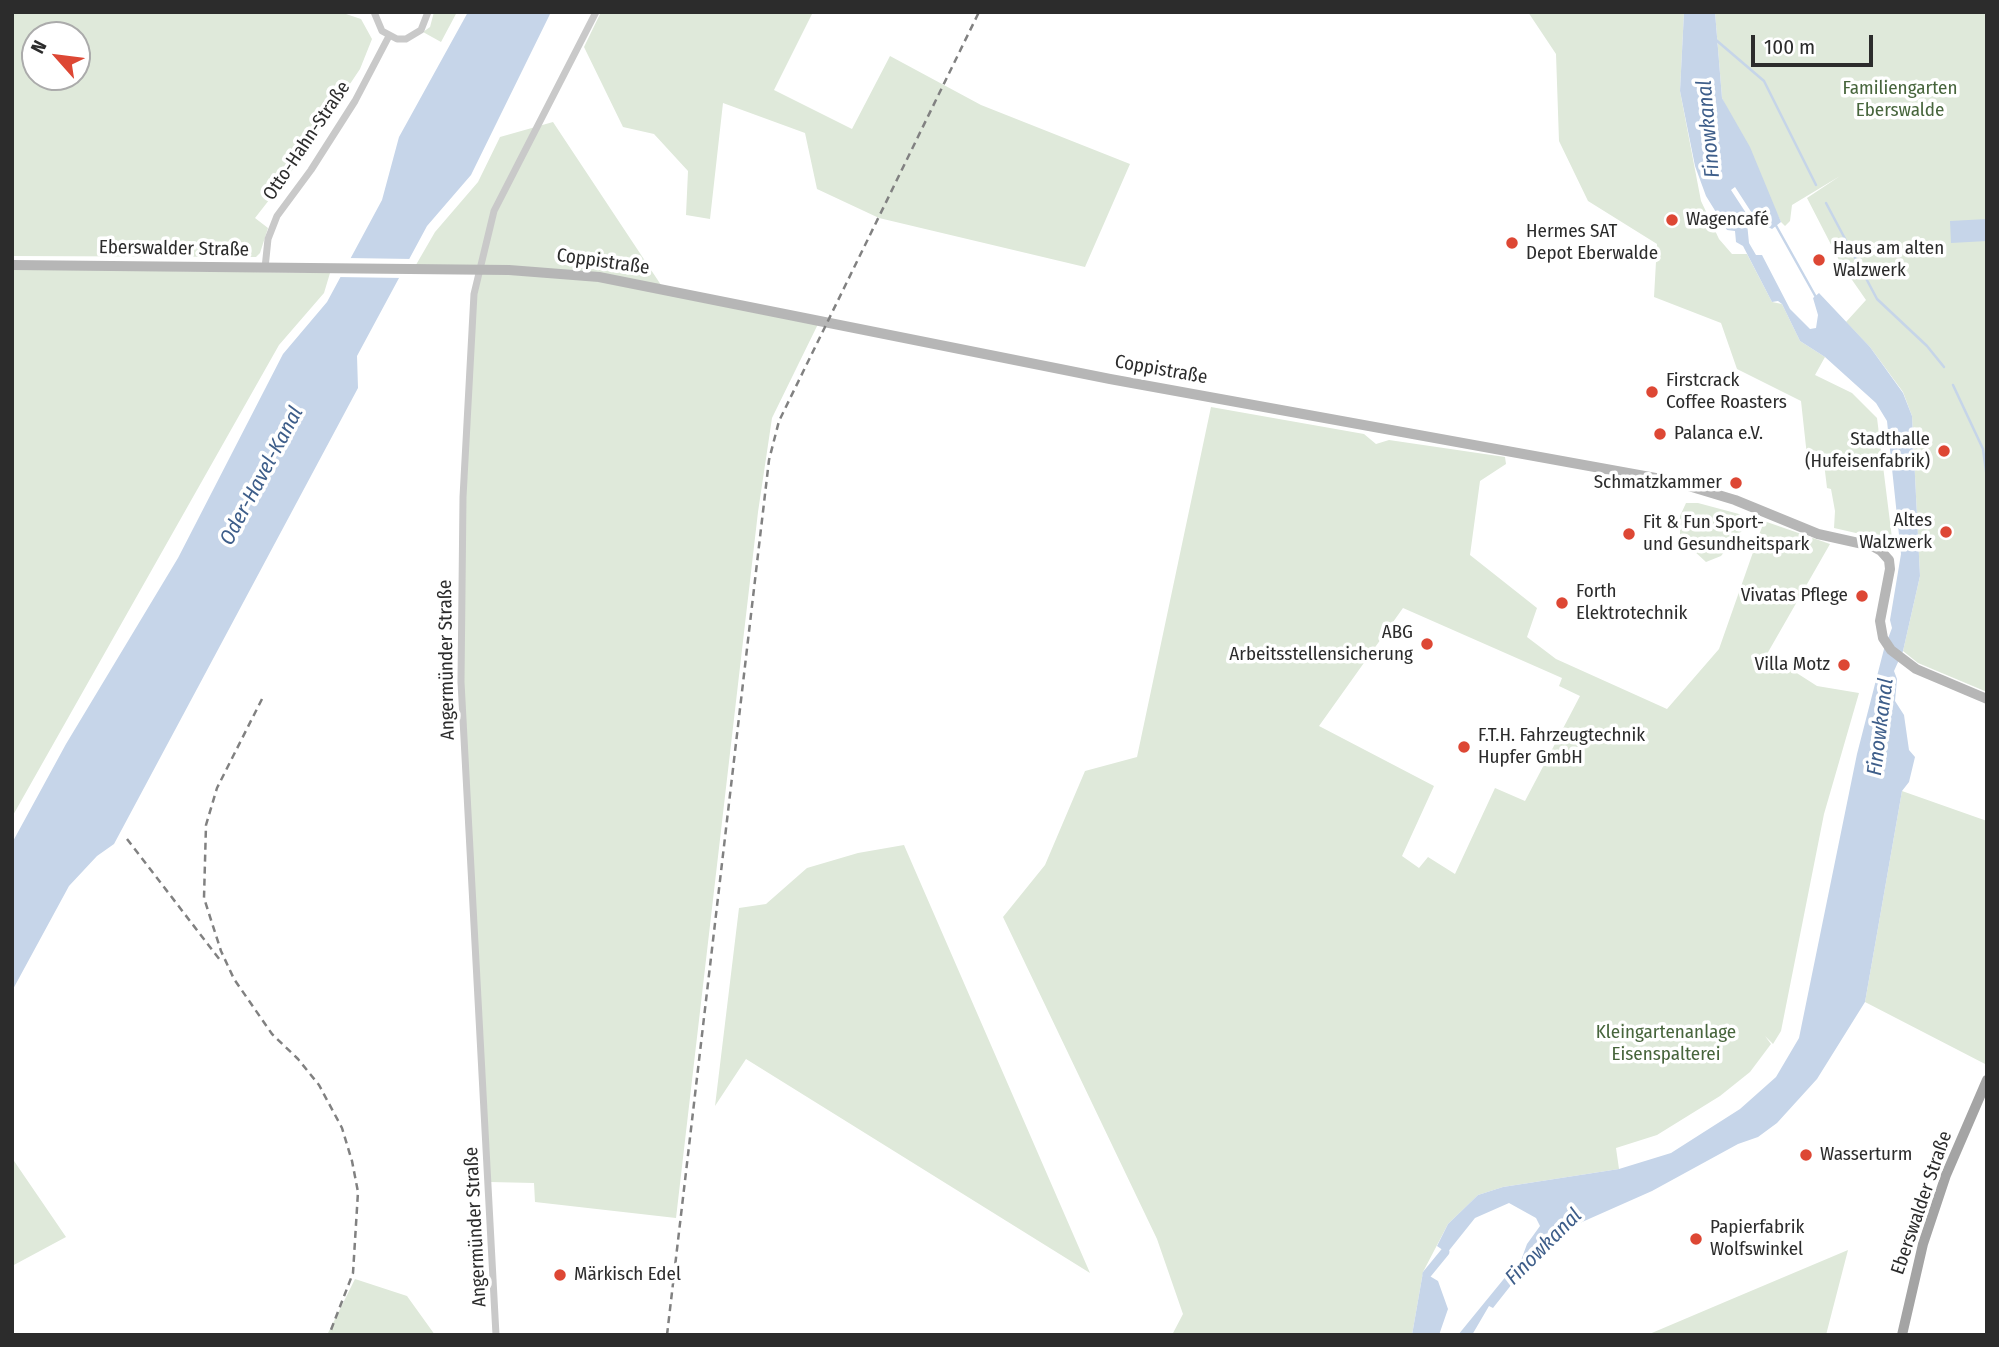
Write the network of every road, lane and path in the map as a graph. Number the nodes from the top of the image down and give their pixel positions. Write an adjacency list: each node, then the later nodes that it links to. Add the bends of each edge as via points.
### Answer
1 (374, 12): 4 (street, via 377,24)
2 (428, 12): 4 (street, via 426,23 414,36)
3 (596, 12): 8 (street, Angermünder Straße, via 503,190)
4 (389, 36): 6 (street, Otto-Hahn-Straße, via 314,167 276,216)
5 (12, 265): 6 (main road, Eberswalder Straße)
6 (265, 268): 7 (main road, Eberswalder Straße)
7 (413, 270): 8 (main road, Coppistraße)
8 (479, 270): 9 (main road, Coppistraße, via 622,280 1122,381 1672,481 1735,500 1818,534 1872,546 1888,560 1890,579 1880,621 1883,638 1903,661); 11 (street, Angermünder Straße, via 469,374 460,610)
9 (1987, 699)
10 (1986, 1084): 12 (main road, Eberswalder Straße, via 1923,1244)
11 (496, 1335)
12 (1902, 1335)

